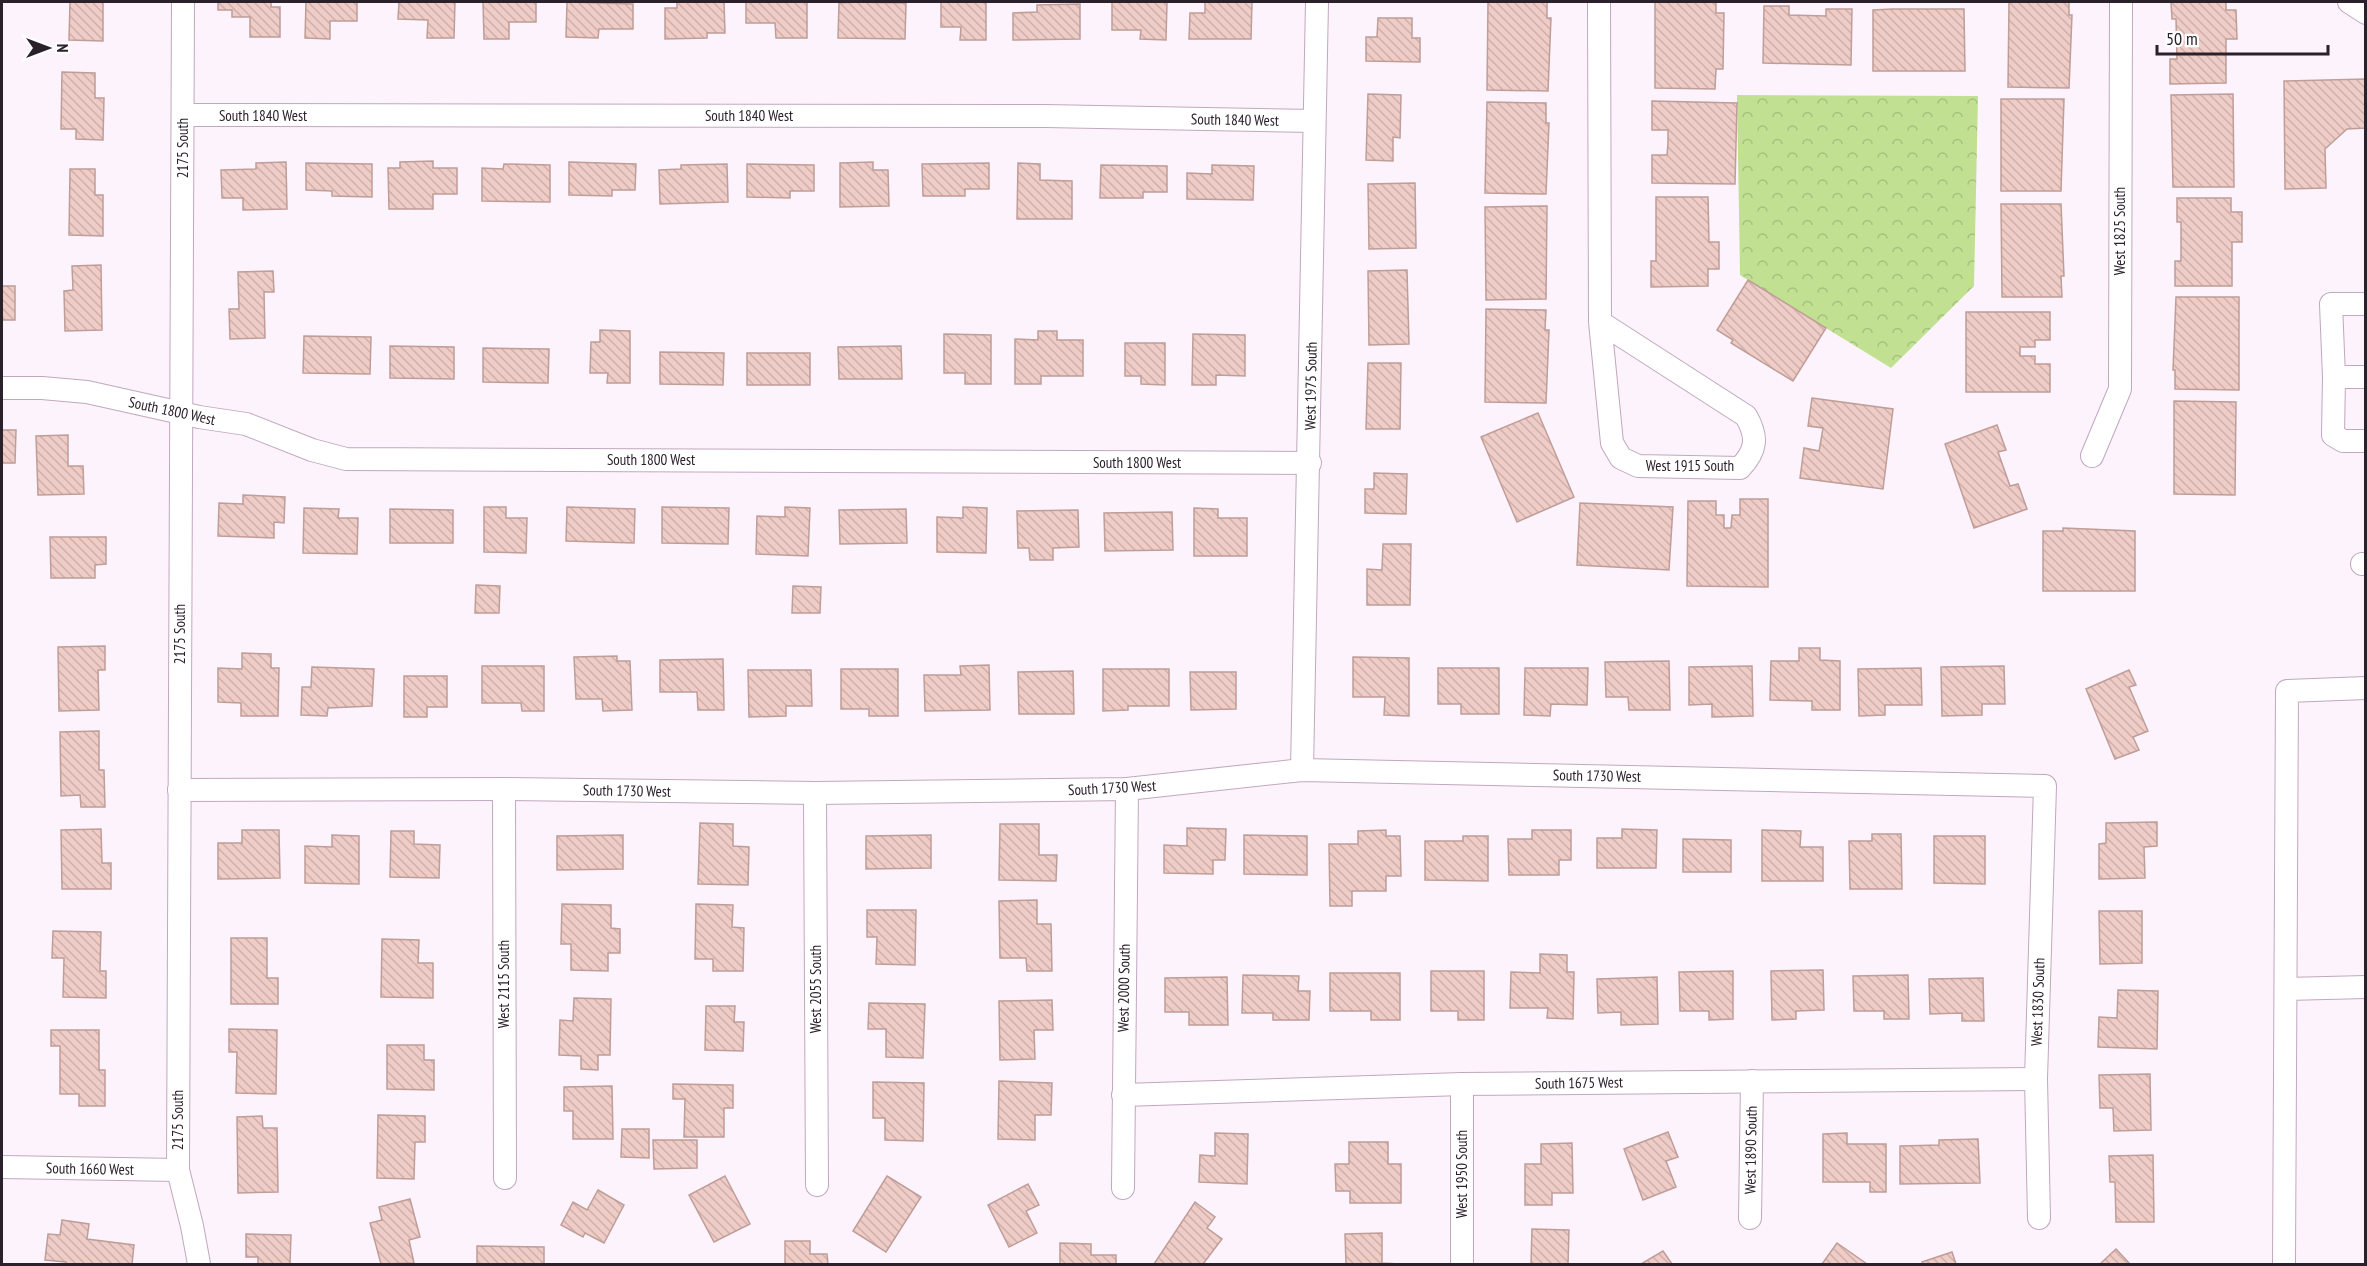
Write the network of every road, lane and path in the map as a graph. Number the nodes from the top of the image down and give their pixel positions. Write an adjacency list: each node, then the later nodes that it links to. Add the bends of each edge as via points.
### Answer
1 (183, 2): 7 (street, 2175 South)
2 (1317, 2): 8 (street, West 1975 South)
3 (1599, 2): 10 (street, West 1915 South)
4 (2121, 2): 16 (street, West 1825 South, via 2120,389)
5 (2349, 2): 6 (street)
6 (2366, 13)
7 (183, 116): 8 (street, South 1840 West, via 1045,116); 14 (street, 2175 South)
8 (1314, 121): 17 (street, West 1975 South)
9 (2366, 304): 11 (street, via 2331,304)
10 (1600, 322): 10 (street, West 1915 South, via 1612,443 1620,458 1638,466 1740,468 1752,455 1756,441 1746,416)
11 (2334, 377): 12 (street); 15 (street, via 2333,435 2343,441)
12 (2366, 377)
13 (2, 388): 14 (street, South 1800 West, via 87,392)
14 (180, 413): 17 (street, South 1800 West, via 246,424 346,459); 23 (street, 2175 South)
15 (2366, 441)
16 (2092, 456)
17 (1310, 464): 19 (street, West 1975 South)
18 (2366, 688): 26 (street, via 2287,691)
19 (1302, 770): 20 (street, South 1730 West); 22 (street, South 1730 West)
20 (2045, 786): 27 (street, West 1830 South)
21 (504, 789): 23 (street, South 1730 West); 24 (street, South 1730 West); 33 (street, West 2115 South)
22 (1127, 789): 24 (street, South 1730 West); 30 (street, West 2000 South)
23 (179, 790): 32 (street, 2175 South)
24 (815, 793): 34 (street, West 2055 South)
25 (2366, 987): 26 (street)
26 (2286, 989): 40 (street)
27 (2036, 1079): 28 (street, South 1675 West); 37 (street, West 1830 South)
28 (1752, 1081): 29 (street, South 1675 West); 36 (street, West 1890 South)
29 (1462, 1084): 30 (street, South 1675 West); 39 (street, West 1950 South)
30 (1123, 1095): 35 (street, West 2000 South)
31 (2, 1167): 32 (street, South 1660 West)
32 (178, 1170): 38 (street, 2175 South)
33 (505, 1178)
34 (818, 1185)
35 (1123, 1188)
36 (1750, 1218)
37 (2039, 1218)
38 (199, 1264)
39 (1462, 1264)
40 (2284, 1264)

